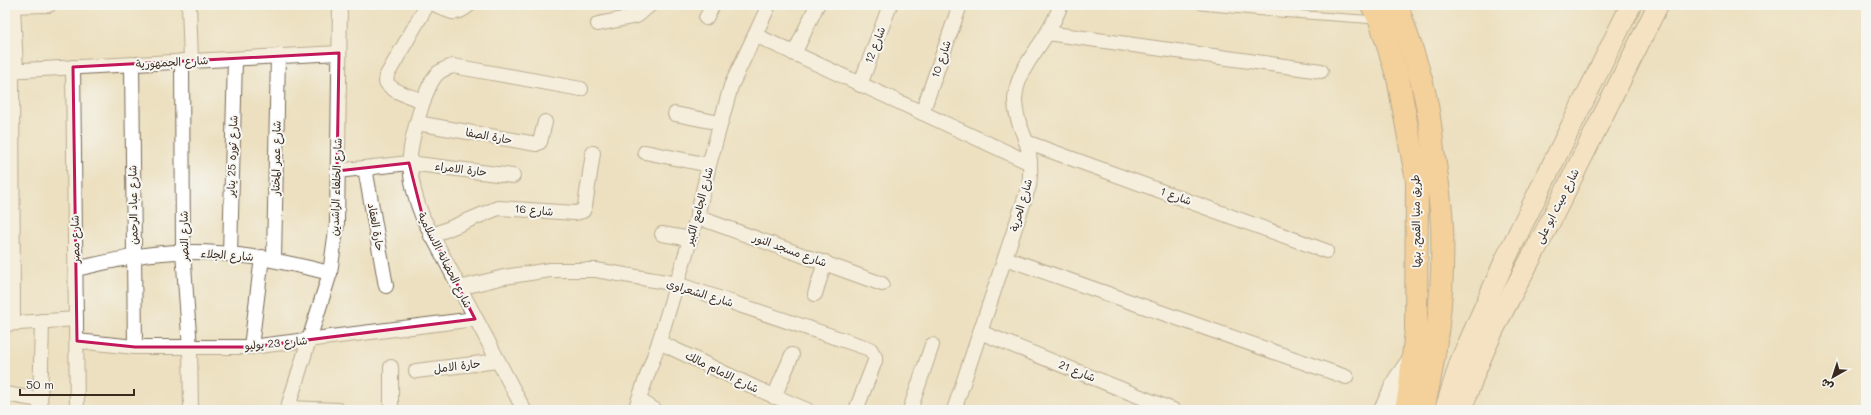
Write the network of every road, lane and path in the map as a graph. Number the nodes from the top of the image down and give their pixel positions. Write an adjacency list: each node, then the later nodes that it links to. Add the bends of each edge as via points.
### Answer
1 (49, 5): 17 (street)
2 (189, 5): 28 (street, شارع النصر)
3 (340, 5): 24 (street, شارع الخلفاء الراشدين)
4 (426, 5): 35 (street, via 387,75 386,82 389,86)
5 (436, 5): 6 (street, via 454,13)
6 (469, 5)
7 (650, 5): 21 (street, via 637,16)
8 (713, 5): 20 (street)
9 (769, 5): 23 (street, شارع الجامع الكبير)
10 (817, 5): 25 (street)
11 (890, 5): 33 (street, شارع 12)
12 (960, 5): 37 (street, شارع 10)
13 (1061, 5): 22 (street, شارع الحرية)
14 (1397, 5): 71 (highway, طريق منيا القمح, بنها, via 1422,83 1440,195 1441,259)
15 (1631, 5): 106 (main road, via 1506,258 1460,362)
16 (1658, 5): 107 (main road, شارع ميت ابو على, via 1494,328 1475,371)
17 (9, 6): 31 (street)
18 (1201, 6): 19 (lane, via 1264,12)
19 (1376, 13): 82 (highway, طريق منيا القمح, بنها, via 1398,78 1417,181 1418,253)
20 (706, 18)
21 (598, 24)
22 (1047, 33): 32 (street); 41 (street, شارع الحرية, via 1023,69 1016,90 1016,111)
23 (755, 35): 25 (street); 40 (street, شارع الجامع الكبير, via 731,86)
24 (339, 53): 26 (street, شارع الجمهورية); 48 (street, شارع الخلفاء الراشدين)
25 (794, 54): 33 (street)
26 (278, 56): 27 (street, شارع الجمهورية); 58 (street, شارع عمر المختار)
27 (235, 58): 28 (street, شارع الجمهورية); 56 (street, شارع ثوره 25 يناير)
28 (187, 61): 29 (street, شارع الجمهورية); 55 (street, شارع النصر)
29 (132, 64): 30 (street, شارع الجمهورية); 57 (street, شارع عباد الرحمن)
30 (73, 67): 31 (street, شارع الجمهورية); 61 (street, شارع مصر)
31 (11, 70): 72 (street)
32 (1321, 71)
33 (860, 85): 37 (street)
34 (581, 89): 35 (street, شارع الحضانة الاسلامية, via 454,66 443,68 436,75)
35 (424, 101): 39 (street, شارع الحضانة الاسلامية)
36 (675, 114): 40 (street)
37 (922, 114): 45 (street)
38 (545, 122): 39 (street, حارة الصفا, via 542,138 536,144)
39 (417, 123): 44 (street, شارع الحضانة الاسلامية)
40 (720, 123): 46 (street, شارع الجامع الكبير)
41 (1026, 142): 45 (street, شارع الحرية); 54 (street, شارع 1)
42 (645, 152): 46 (street)
43 (593, 153): 52 (street, شارع 16, via 583,211 575,213 498,208)
44 (409, 163): 47 (street, حارة الامراء); 49 (street, حارة الامراء); 52 (street, شارع الحضانة الاسلامية, via 415,198)
45 (1030, 163): 59 (street, شارع الحرية, via 1029,186)
46 (709, 165): 50 (street, شارع الجامع الكبير)
47 (365, 168): 48 (street, حارة الامراء); 65 (street, حارة العقاد)
48 (337, 171): 62 (street, شارع الخلفاء الراشدين, via 337,223)
49 (513, 176)
50 (698, 217): 53 (street, شارع الجامع الكبير); 60 (street, شارع مسجد النور)
51 (662, 234): 53 (street)
52 (431, 236): 66 (street, شارع الحضانة الاسلامية)
53 (691, 239): 63 (street, شارع الجامع الكبير)
54 (1326, 251)
55 (183, 252): 56 (street, شارع الجلاء); 57 (street, شارع الجلاء); 80 (street, شارع النصر)
56 (230, 254): 58 (street, شارع الجلاء)
57 (134, 257): 61 (street, شارع الجلاء); 79 (street, شارع عباد الرحمن)
58 (268, 258): 62 (street, شارع الجلاء); 78 (street, شارع عمر المختار)
59 (1005, 258): 73 (street, شارع الحرية); 86 (street)
60 (825, 262): 64 (street, شارع مسجد النور); 67 (street)
61 (76, 268): 68 (street, شارع مصر)
62 (330, 273): 74 (street, شارع الخلفاء الراشدين)
63 (677, 284): 66 (street, شارع الشعراوى, via 596,270 550,270 504,277); 76 (street, شارع الجامع الكبير); 100 (street, شارع الشعراوى, via 870,349 875,361)
64 (882, 284)
65 (386, 286)
66 (459, 288): 69 (street, شارع الحضانة الاسلامية)
67 (815, 294)
68 (76, 319): 70 (street); 75 (street, شارع مصر)
69 (475, 319): 74 (street, شارع 23 يوليو); 83 (street, شارع الحضانة الاسلامية)
70 (42, 321): 72 (street); 89 (street)
71 (1437, 321): 91 (highway, طريق منيا القمح, بنها, via 1432,374); 105 (street, via 1445,354)
72 (9, 323)
73 (980, 332): 102 (street, شارع الحرية); 103 (street, شارع 21)
74 (310, 340): 78 (street, شارع 23 يوليو); 92 (street, شارع الخلفاء الراشدين)
75 (77, 341): 79 (street, شارع 23 يوليو); 93 (street, شارع مصر)
76 (659, 342): 88 (street, شارع الامام مالك); 90 (street, شارع الجامع الكبير)
77 (932, 345): 101 (street)
78 (251, 346): 80 (street, شارع 23 يوليو)
79 (135, 347): 80 (street, شارع 23 يوليو)
80 (190, 348): 94 (street, شارع النصر)
81 (792, 355): 88 (street)
82 (1413, 356): 91 (highway, طريق منيا القمح, بنها); 104 (street, via 1397,380)
83 (498, 361): 85 (street, حارة الامل); 97 (street, شارع الحضانة الاسلامية)
84 (391, 367): 96 (street)
85 (416, 372)
86 (1346, 377)
87 (5, 394): 89 (street)
88 (774, 397): 99 (street, شارع الامام مالك)
89 (40, 405)
90 (637, 405): 98 (street)
91 (1413, 405)
92 (287, 409): 95 (street)
93 (77, 410)
94 (191, 410)
95 (338, 410)
96 (391, 410)
97 (524, 410)
98 (655, 410)
99 (805, 410)
100 (856, 410)
101 (910, 410)
102 (954, 410)
103 (1174, 410)
104 (1383, 410)
105 (1432, 410)
106 (1445, 410)
107 (1462, 410)

